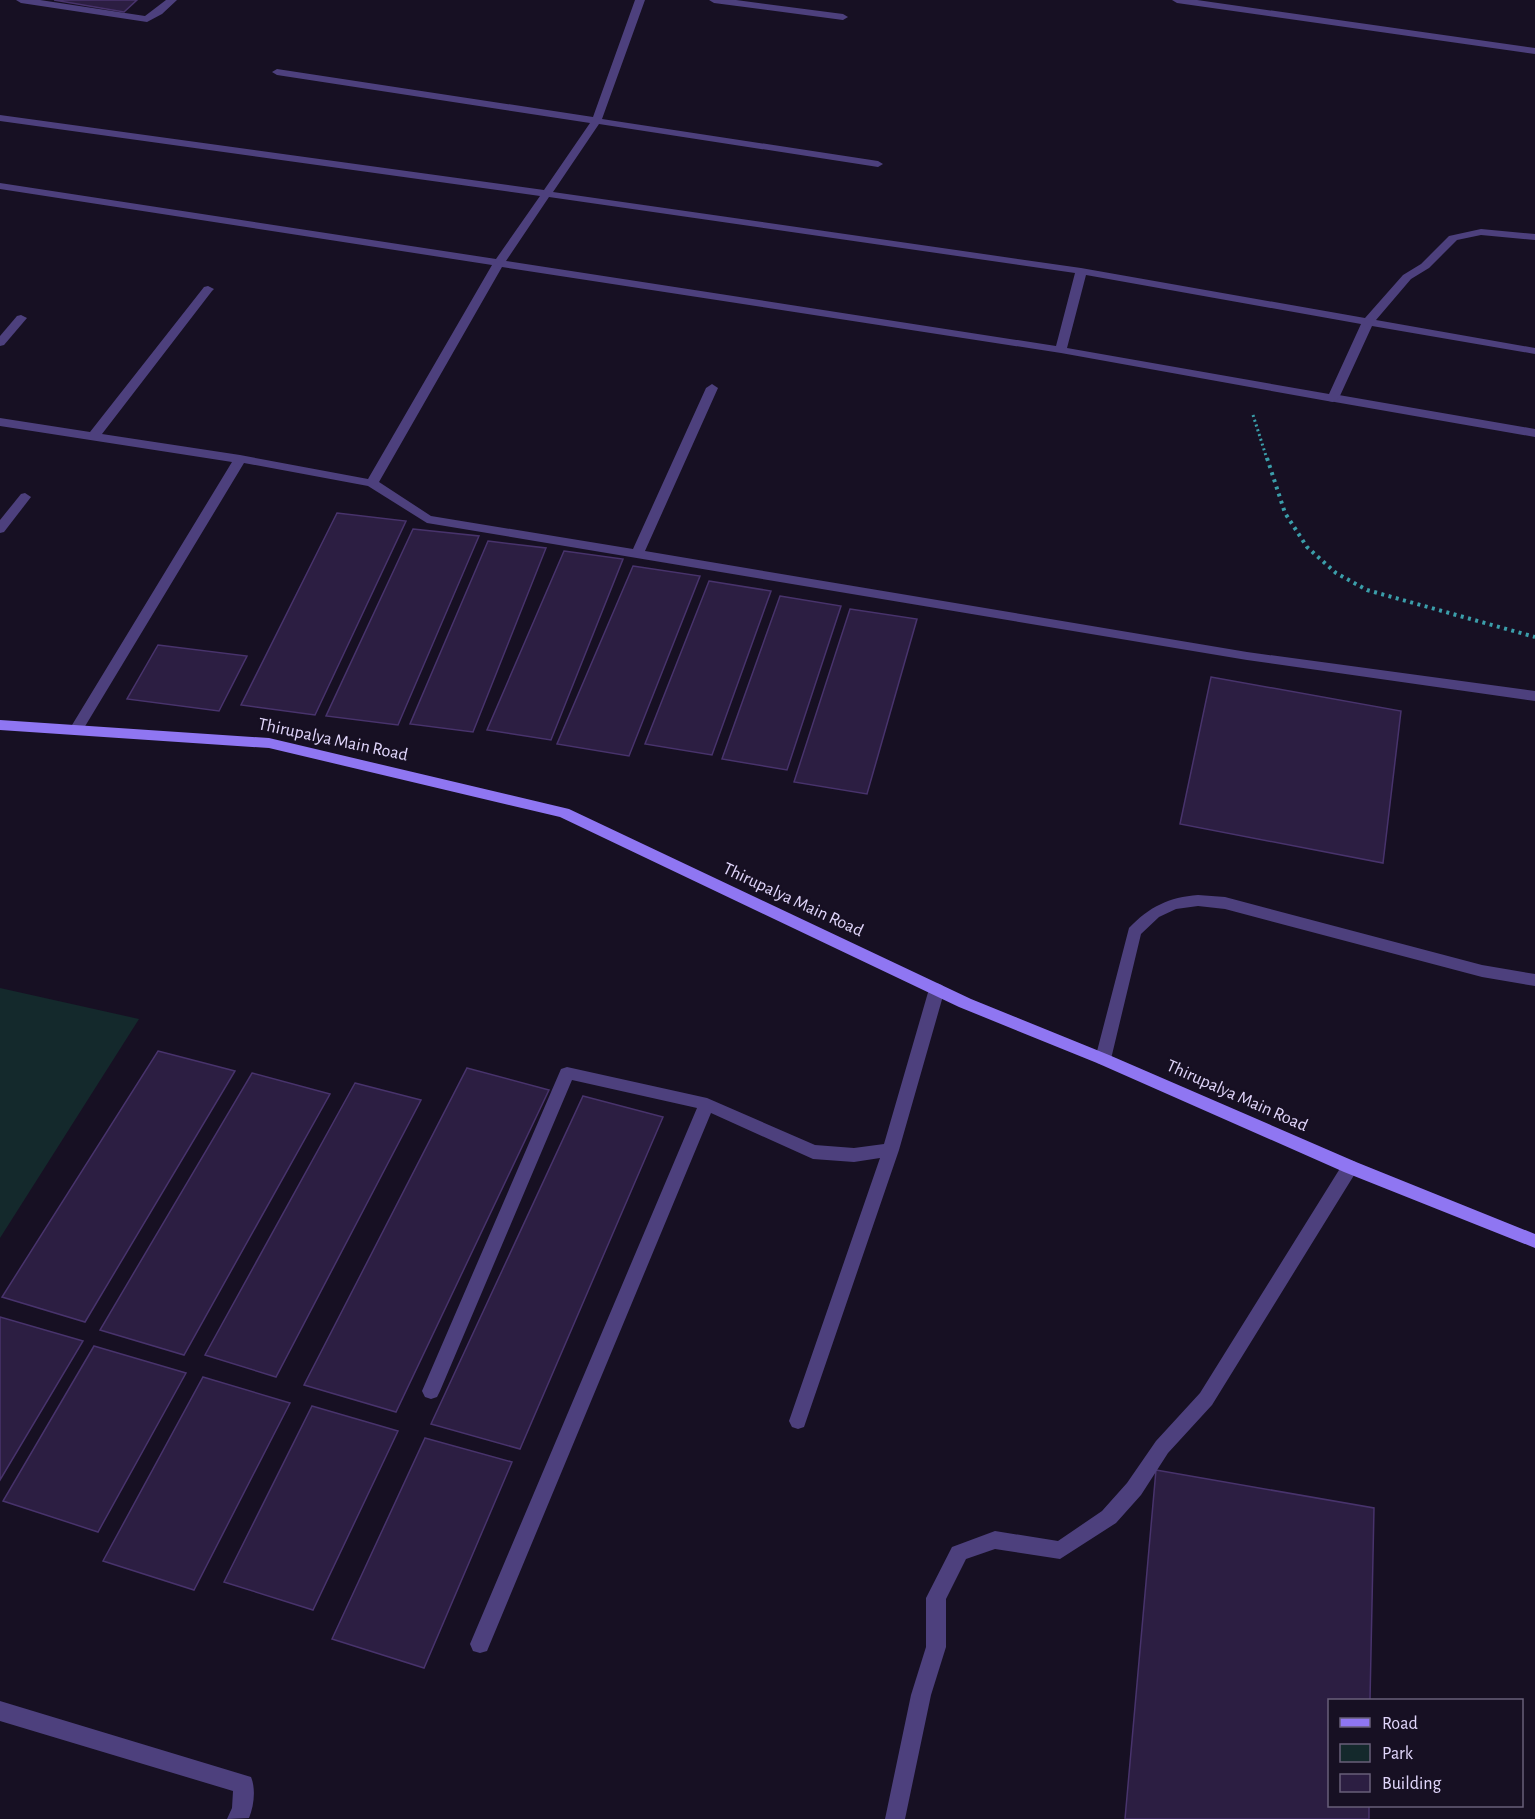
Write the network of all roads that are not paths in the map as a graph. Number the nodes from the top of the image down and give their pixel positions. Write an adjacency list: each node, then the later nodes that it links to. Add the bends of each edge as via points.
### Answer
1 (21, 0): 2 (street, via 147,19)
2 (172, 0)
3 (640, 0): 10 (street)
4 (714, 0): 6 (street)
5 (1177, 0): 7 (street)
6 (843, 16)
7 (1535, 51)
8 (277, 72): 10 (street)
9 (0, 118): 13 (street)
10 (596, 122): 11 (street); 13 (street)
11 (878, 164)
12 (0, 186): 15 (street)
13 (548, 194): 15 (street); 16 (street)
14 (1535, 237): 19 (street, via 1481,231 1453,238 1425,266 1407,277)
15 (498, 264): 21 (street); 29 (street)
16 (1081, 271): 19 (street); 21 (street)
17 (208, 289): 27 (street)
18 (21, 318): 20 (street)
19 (1367, 323): 22 (street); 24 (street)
20 (0, 343)
21 (1061, 350): 24 (street)
22 (1535, 351)
23 (712, 388): 32 (street)
24 (1333, 398): 26 (street)
25 (0, 422): 27 (street)
26 (1535, 433)
27 (93, 437): 28 (street)
28 (240, 459): 29 (street); 35 (street)
29 (372, 483): 32 (street, via 428,519)
30 (25, 497): 31 (street)
31 (0, 529)
32 (638, 553): 33 (street, via 1247,656)
33 (1535, 696)
34 (0, 725): 35 (street, Thirupalya Main Road)
35 (76, 730): 37 (street, Thirupalya Main Road, via 269,742 564,813)
36 (1535, 980): 38 (street, via 1482,971 1225,903 1196,899 1178,902 1148,915 1134,932)
37 (937, 989): 38 (street, Thirupalya Main Road); 40 (street)
38 (1103, 1059): 41 (street, Thirupalya Main Road)
39 (707, 1104): 40 (street, via 813,1152 854,1155); 43 (street, via 567,1073); 45 (street)
40 (891, 1150): 44 (street)
41 (1350, 1167): 42 (street, Thirupalya Main Road); 48 (street, via 1206,1399 1162,1447 1134,1489 1109,1517 1060,1550 995,1540 959,1553 936,1599 936,1647 921,1695)
42 (1535, 1240)
43 (431, 1391)
44 (798, 1421)
45 (480, 1644)
46 (0, 1711): 47 (street, via 244,1784 242,1811)
47 (237, 1819)
48 (894, 1819)

